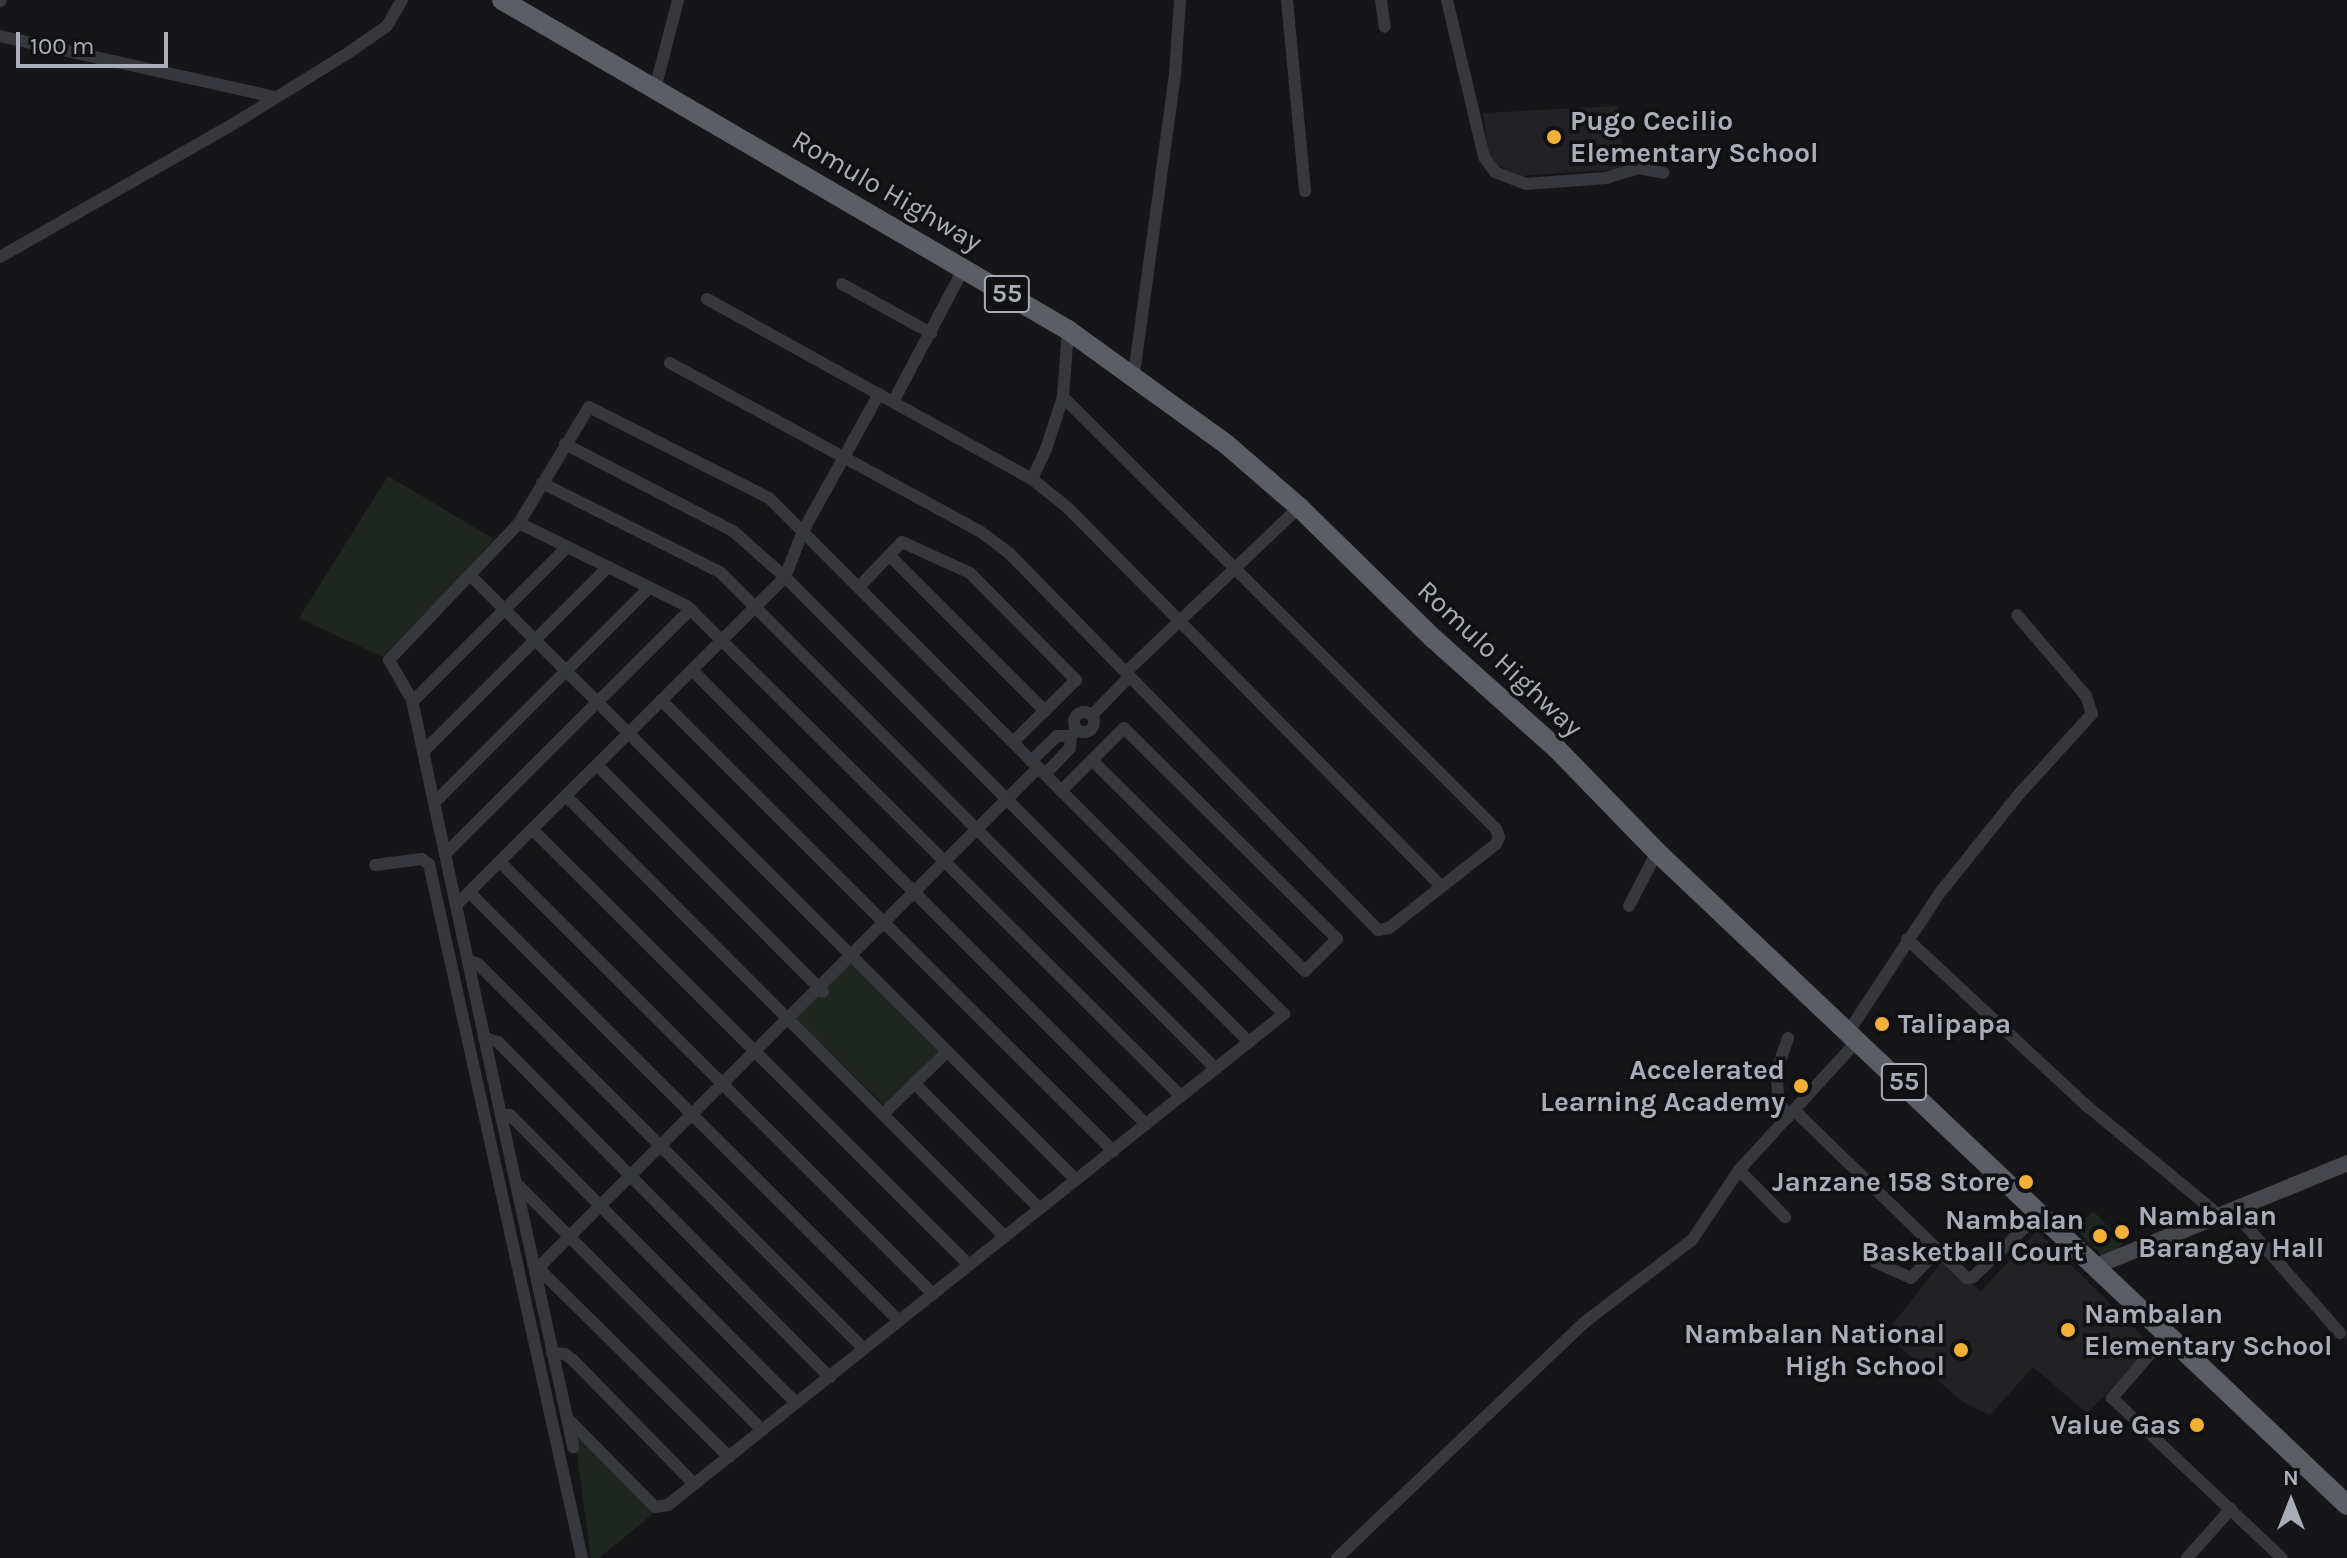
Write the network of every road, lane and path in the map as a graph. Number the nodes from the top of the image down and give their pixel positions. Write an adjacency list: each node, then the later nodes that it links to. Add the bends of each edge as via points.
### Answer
1 (402, 0): 11 (street, via 387,26)
2 (502, 0): 10 (highway, Romulo Highway / 55)
3 (678, 0): 10 (street)
4 (1180, 0): 21 (street, via 1175,74)
5 (1287, 0): 13 (street)
6 (1381, 0): 8 (street)
7 (1447, 0): 12 (street, via 1484,157 1495,172 1526,184 1606,178 1639,168)
8 (1385, 27)
9 (0, 36): 11 (street)
10 (655, 89): 15 (highway, Romulo Highway / 55)
11 (276, 97): 14 (street)
12 (1664, 173)
13 (1305, 191)
14 (0, 257)
15 (964, 268): 18 (highway, Romulo Highway / 55); 19 (street)
16 (842, 284): 19 (street)
17 (707, 299): 22 (street)
18 (1068, 330): 21 (highway, Romulo Highway / 55); 23 (street)
19 (931, 333): 24 (street)
20 (670, 363): 26 (street)
21 (1134, 374): 29 (highway, Romulo Highway / 55)
22 (879, 394): 24 (street); 26 (street)
23 (1063, 397): 27 (street); 35 (street)
24 (893, 402): 27 (street)
25 (565, 444): 28 (street); 31 (street, via 589,407 761,494); 37 (street, via 733,531)
26 (844, 459): 31 (street); 49 (street, via 993,540)
27 (1032, 479): 44 (street)
28 (542, 483): 30 (street); 40 (street, via 720,572)
29 (1299, 507): 35 (street); 67 (highway, Romulo Highway / 55, via 1556,748)
30 (519, 523): 32 (street); 36 (street)
31 (803, 531): 37 (street); 39 (street)
32 (567, 547): 34 (street); 41 (street)
33 (889, 555): 39 (street); 53 (street); 53 (street, via 902,542 970,573 1076,680)
34 (608, 567): 38 (street); 45 (street)
35 (1235, 567): 44 (street); 72 (street, via 1499,833 1496,844)
36 (470, 575): 41 (street); 51 (street, via 389,660)
37 (785, 577): 40 (street); 63 (street)
38 (650, 587): 42 (street); 48 (street)
39 (859, 587): 56 (street)
40 (755, 607): 46 (street); 66 (street)
41 (505, 609): 45 (street); 51 (street)
42 (691, 609): 46 (street); 52 (street)
43 (2017, 615): 78 (street, via 2086,696 2092,714 2020,793)
44 (1180, 621): 49 (street); 72 (street)
45 (535, 639): 48 (street); 57 (street)
46 (723, 639): 47 (street); 69 (street)
47 (692, 670): 50 (street); 74 (street)
48 (566, 671): 52 (street); 64 (street)
49 (1128, 674): 55 (street, via 1092,715 1077,715); 72 (street, via 1378,930 1389,928)
50 (661, 700): 54 (street); 77 (street)
51 (412, 702): 57 (street)
52 (598, 702): 54 (street); 68 (street)
53 (1045, 711): 56 (street)
54 (629, 733): 59 (street); 79 (street)
55 (1074, 733): 60 (street, via 1070,748); 60 (street, via 1057,736)
56 (1013, 742): 60 (street)
57 (423, 752): 64 (street)
58 (1092, 760): 58 (street, via 1124,728 1337,939 1305,971); 61 (street)
59 (597, 765): 62 (street); 81 (street)
60 (1038, 768): 61 (street); 63 (street)
61 (1061, 791): 86 (street, via 1284,1014)
62 (566, 796): 65 (street); 82 (street)
63 (1007, 799): 66 (street); 86 (street)
64 (434, 803): 68 (street)
65 (532, 829): 70 (street); 87 (street)
66 (977, 829): 69 (street); 89 (street)
67 (1657, 852): 76 (street); 83 (highway, Romulo Highway / 55)
68 (445, 854): 75 (street)
69 (945, 861): 74 (street); 92 (street)
70 (500, 862): 73 (street); 91 (street)
71 (375, 865): 132 (street, via 422,859 429,864)
72 (1441, 886)
73 (469, 892): 75 (street); 93 (street)
74 (914, 892): 77 (street); 97 (street)
75 (456, 905): 80 (street)
76 (1629, 906)
77 (884, 922): 79 (street); 99 (street)
78 (1907, 939): 83 (street); 108 (street, via 2087,1106)
79 (851, 955): 81 (street); 88 (street)
80 (468, 960): 84 (street); 98 (street, via 478,964)
81 (821, 990): 82 (street)
82 (788, 1018): 87 (street); 94 (street)
83 (1854, 1035): 95 (street); 107 (highway, Romulo Highway / 55)
84 (484, 1038): 96 (street); 102 (street, via 498,1042)
85 (1788, 1038): 95 (street, via 1777,1070 1780,1105)
86 (1249, 1042): 89 (street)
87 (755, 1051): 91 (street); 114 (street)
88 (947, 1052): 90 (street); 103 (street)
89 (1216, 1069): 92 (street)
90 (914, 1083): 94 (street); 106 (street)
91 (722, 1084): 93 (street); 117 (street)
92 (1181, 1096): 97 (street)
93 (692, 1114): 98 (street); 118 (street)
94 (883, 1114): 111 (street)
95 (1791, 1114): 101 (street); 112 (street)
96 (501, 1115): 104 (street); 105 (street, via 510,1115)
97 (1146, 1124): 99 (street)
98 (660, 1145): 102 (street); 121 (street)
99 (1113, 1151): 103 (street)
100 (2347, 1163): 108 (main road)
101 (1739, 1170): 109 (street); 133 (street, via 1692,1240 1585,1322)
102 (630, 1176): 105 (street); 123 (street)
103 (1076, 1180): 106 (street)
104 (516, 1183): 110 (street); 115 (street)
105 (600, 1206): 110 (street); 124 (street)
106 (1040, 1209): 111 (street)
107 (2039, 1214): 112 (street, via 1973,1277 1967,1278); 116 (highway, Romulo Highway / 55)
108 (2227, 1214): 116 (main road); 120 (street)
109 (1785, 1217)
110 (569, 1237): 115 (street); 126 (street)
111 (1005, 1237): 114 (street)
112 (1938, 1250): 113 (street, via 1911,1278)
113 (1875, 1262)
114 (969, 1265): 117 (street)
115 (535, 1267): 122 (street); 128 (street)
116 (2094, 1267): 119 (highway, Romulo Highway / 55)
117 (933, 1294): 118 (street)
118 (899, 1321): 121 (street)
119 (2168, 1333): 130 (highway, Romulo Highway / 55); 131 (street, via 2112,1398)
120 (2340, 1333)
121 (864, 1349): 123 (street)
122 (552, 1353): 125 (street); 129 (street, via 573,1360)
123 (830, 1377): 124 (street)
124 (796, 1403): 126 (street)
125 (567, 1418): 127 (street); 129 (street, via 655,1507 668,1505)
126 (762, 1430): 128 (street)
127 (573, 1447)
128 (729, 1457): 129 (street)
129 (694, 1484)
130 (2347, 1505)
131 (2231, 1509): 134 (street); 135 (street)
132 (582, 1558)
133 (1337, 1558)
134 (2187, 1558)
135 (2282, 1558)

